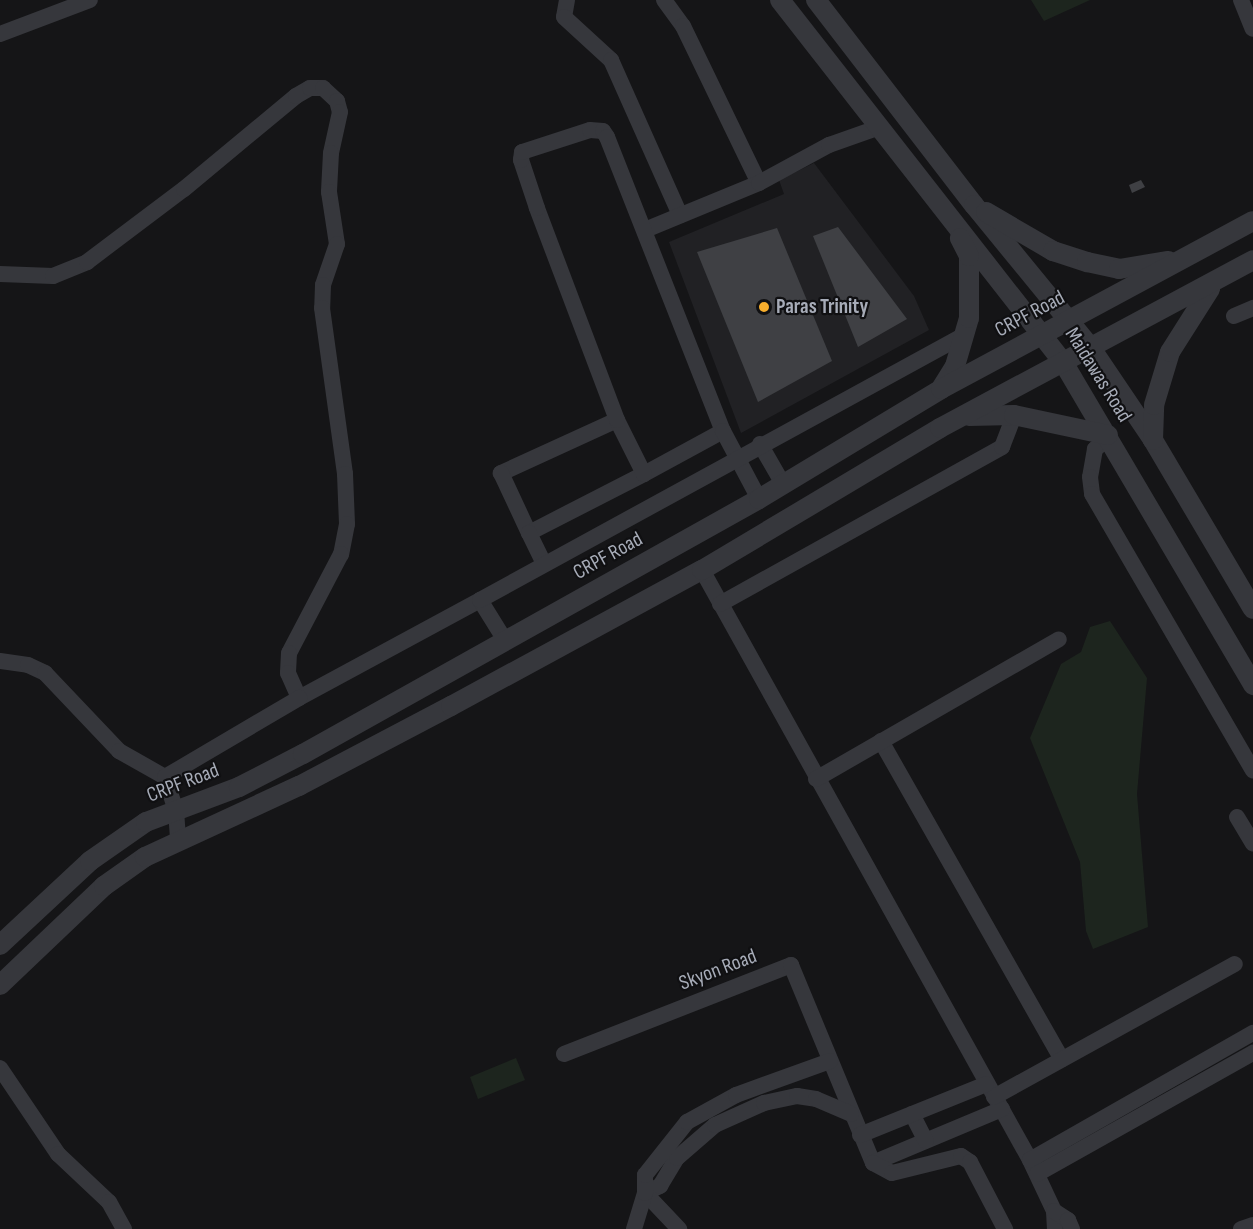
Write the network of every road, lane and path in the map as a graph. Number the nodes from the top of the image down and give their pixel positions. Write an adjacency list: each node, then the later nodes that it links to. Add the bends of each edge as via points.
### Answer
1 (90, 0): 8 (street)
2 (567, 0): 12 (street, via 564,17 611,60)
3 (664, 0): 10 (street, via 683,26)
4 (780, 0): 9 (street, Maidawas Road)
5 (816, 0): 11 (street, Maidawas Road)
6 (1241, 0): 7 (street)
7 (1253, 29)
8 (0, 34)
9 (880, 127): 10 (street, via 829,145); 13 (street, Maidawas Road)
10 (759, 183): 12 (street)
11 (974, 204): 16 (street, via 1053,251 1119,269 1150,266); 22 (street, Maidawas Road)
12 (680, 215): 15 (street)
13 (951, 218): 23 (street, Maidawas Road); 24 (street, via 969,256 969,318)
14 (1253, 221): 16 (street, CRPF Road)
15 (645, 230): 30 (street, via 603,131 590,130 522,152 521,160 537,208); 31 (street)
16 (1204, 249): 22 (street, CRPF Road)
17 (1253, 260): 19 (street)
18 (0, 274): 50 (street, via 64,274 184,189 304,91 323,88 337,101 340,111 331,153 329,192 337,244 323,285 322,308 345,474 347,524 341,554 287,660)
19 (1220, 279): 25 (street); 33 (street, via 1203,295 1170,352 1154,405)
20 (1253, 308): 21 (street)
21 (1234, 316)
22 (1070, 320): 23 (street, CRPF Road); 25 (street, Maidawas Road)
23 (1044, 334): 26 (street, Maidawas Road); 27 (street, CRPF Road)
24 (964, 335): 27 (street, via 955,366); 34 (street)
25 (1091, 348): 26 (street); 33 (street, Maidawas Road)
26 (1063, 362): 29 (street); 32 (street, Maidawas Road)
27 (941, 389): 37 (street, CRPF Road)
28 (1014, 415): 29 (street); 32 (street); 44 (street, via 1002,447)
29 (962, 417): 42 (street)
30 (617, 420): 36 (street); 39 (street, via 501,473)
31 (723, 431): 35 (street); 36 (street)
32 (1109, 436): 49 (street, Maidawas Road); 52 (street, via 1095,449 1090,477 1092,494)
33 (1153, 440): 45 (street, Maidawas Road)
34 (760, 444): 35 (street); 37 (street)
35 (736, 457): 38 (street); 41 (street)
36 (644, 474): 39 (street)
37 (783, 484): 38 (street, CRPF Road)
38 (759, 499): 40 (street, CRPF Road)
39 (529, 533): 41 (street)
40 (682, 542): 42 (street); 47 (street, CRPF Road)
41 (544, 564): 43 (street)
42 (700, 571): 44 (street); 57 (street, via 373,748)
43 (480, 600): 47 (street); 50 (street)
44 (720, 604): 54 (street)
45 (1253, 609)
46 (1059, 639): 51 (street)
47 (506, 642): 55 (street, CRPF Road, via 239,787)
48 (0, 661): 53 (street, via 28,665 45,674 119,751)
49 (1253, 685)
50 (299, 698): 53 (street)
51 (881, 741): 54 (street); 65 (street)
52 (1253, 771)
53 (165, 777): 55 (street)
54 (816, 779): 68 (street)
55 (176, 810): 57 (street); 59 (street, CRPF Road, via 117,840)
56 (1237, 817): 58 (street)
57 (178, 842): 61 (street, via 146,857 104,886)
58 (1253, 844)
59 (0, 945)
60 (1236, 964): 65 (street)
61 (0, 985)
62 (1253, 1033): 74 (street)
63 (1253, 1053): 74 (street)
64 (564, 1054): 66 (street, Skyon Road, via 791,965)
65 (1062, 1059): 68 (street)
66 (830, 1061): 69 (street, Skyon Road); 75 (street, via 719,1102 687,1122 645,1174)
67 (0, 1068): 78 (street, via 58,1154 109,1202)
68 (994, 1096): 70 (street); 72 (street); 74 (street)
69 (851, 1114): 71 (street, Skyon Road); 75 (street, via 816,1099 797,1096 764,1103 715,1125 677,1158 660,1186)
70 (912, 1114): 71 (street); 72 (street)
71 (860, 1135): 73 (street, Skyon Road)
72 (926, 1141): 73 (street)
73 (873, 1163): 81 (street, via 892,1173 961,1156 970,1162)
74 (1033, 1167): 76 (street)
75 (645, 1193): 79 (street); 80 (street)
76 (1054, 1211): 82 (street); 83 (street, via 1068,1220)
77 (1253, 1225): 84 (street)
78 (124, 1229)
79 (634, 1229)
80 (679, 1229)
81 (1005, 1229)
82 (1055, 1229)
83 (1072, 1229)
84 (1241, 1229)

